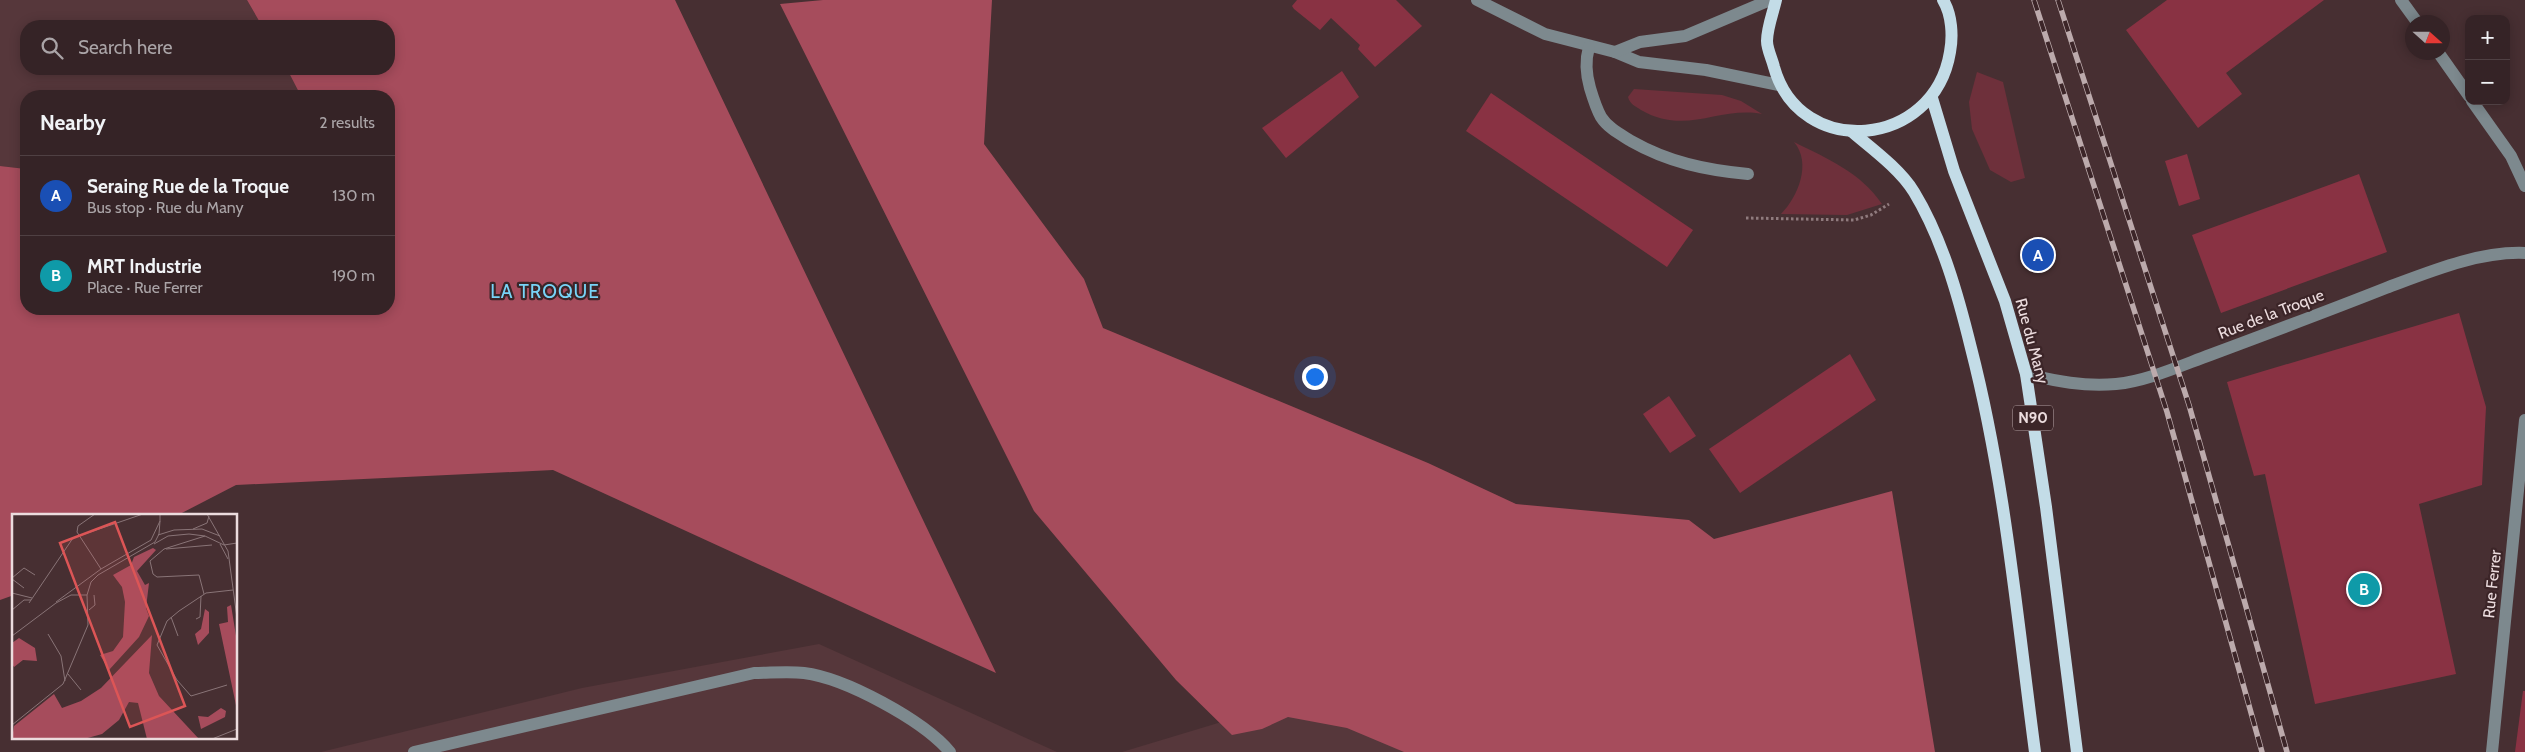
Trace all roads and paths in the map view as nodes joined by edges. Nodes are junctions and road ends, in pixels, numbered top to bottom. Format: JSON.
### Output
{"nodes":[{"id":1,"x":1477,"y":0,"type":"edge"},
{"id":2,"x":1770,"y":0,"type":"edge"},
{"id":3,"x":1776,"y":0,"type":"edge"},
{"id":4,"x":1943,"y":0,"type":"edge"},
{"id":5,"x":2401,"y":0,"type":"edge"},
{"id":6,"x":2412,"y":15,"type":"edge"},
{"id":7,"x":1589,"y":46,"type":"junction"},
{"id":8,"x":1614,"y":52,"type":"junction"},
{"id":9,"x":2444,"y":60,"type":"edge"},
{"id":10,"x":1779,"y":85,"type":"junction"},
{"id":11,"x":2465,"y":90,"type":"edge"},
{"id":12,"x":1932,"y":98,"type":"junction"},
{"id":13,"x":2475,"y":105,"type":"edge"},
{"id":14,"x":1851,"y":132,"type":"junction"},
{"id":15,"x":1748,"y":174,"type":"dead end"},
{"id":16,"x":2525,"y":186,"type":"edge"},
{"id":17,"x":1889,"y":204,"type":"dead end"},
{"id":18,"x":1746,"y":218,"type":"dead end"},
{"id":19,"x":2525,"y":253,"type":"edge"},
{"id":20,"x":2026,"y":374,"type":"junction"},
{"id":21,"x":2525,"y":420,"type":"edge"},
{"id":22,"x":414,"y":752,"type":"edge"},
{"id":23,"x":950,"y":752,"type":"edge"},
{"id":24,"x":2035,"y":752,"type":"edge"},
{"id":25,"x":2077,"y":752,"type":"edge"},
{"id":26,"x":2492,"y":752,"type":"edge"}],
"edges":[{"from":1,"to":7,"type":"street"},
{"from":2,"to":8,"type":"street"},
{"from":3,"to":10,"type":"main road"},
{"from":4,"to":12,"type":"main road"},
{"from":5,"to":6,"type":"street"},
{"from":7,"to":8,"type":"street"},
{"from":7,"to":15,"type":"street"},
{"from":8,"to":10,"type":"street"},
{"from":9,"to":11,"type":"street"},
{"from":10,"to":14,"type":"main road"},
{"from":12,"to":14,"type":"main road"},
{"from":12,"to":20,"type":"main road","name":"Rue du Many","number":"N90"},
{"from":13,"to":16,"type":"street"},
{"from":14,"to":24,"type":"main road","number":"N90"},
{"from":17,"to":18,"type":"path"},
{"from":19,"to":20,"type":"street","name":"Rue de la Troque"},
{"from":20,"to":25,"type":"main road","name":"Rue du Many","number":"N90"},
{"from":21,"to":26,"type":"street","name":"Rue Ferrer"},
{"from":22,"to":23,"type":"street"}]}
